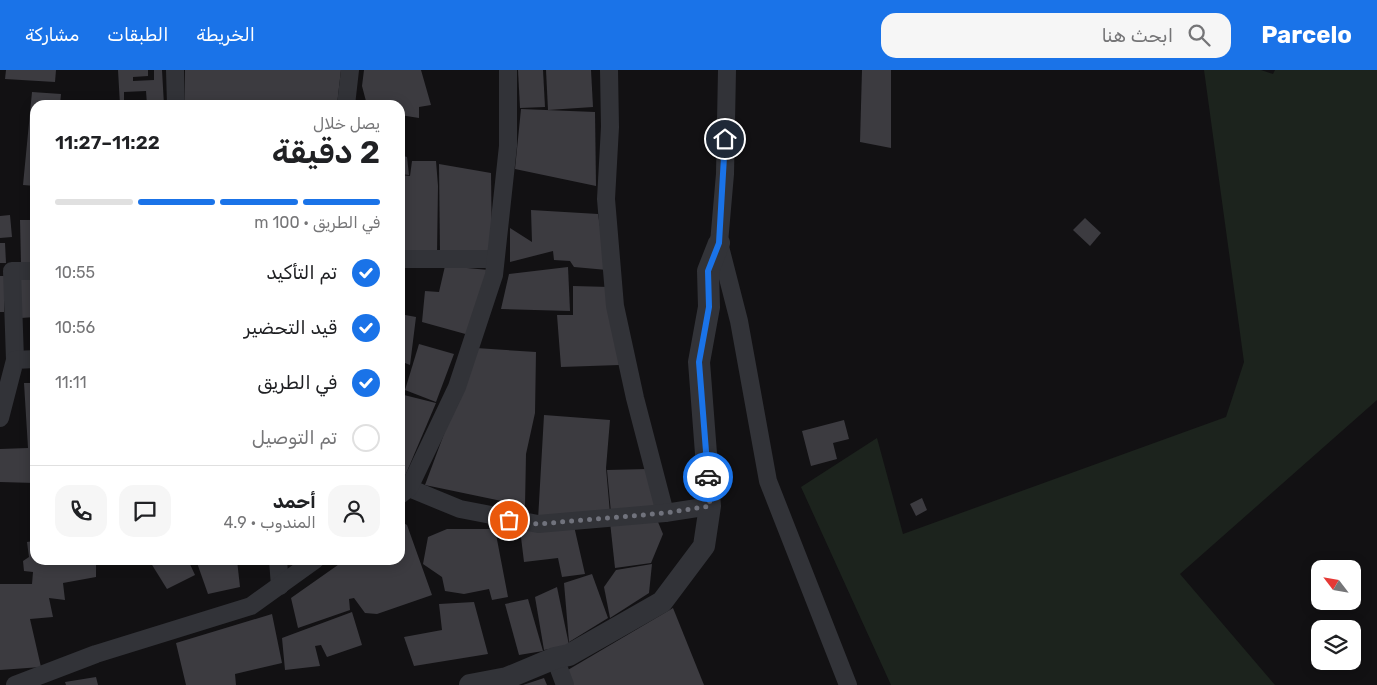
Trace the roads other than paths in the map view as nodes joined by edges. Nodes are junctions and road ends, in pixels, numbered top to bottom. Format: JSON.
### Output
{"nodes":[{"id":1,"x":175,"y":70,"type":"edge"},
{"id":2,"x":350,"y":70,"type":"edge"},
{"id":3,"x":508,"y":70,"type":"edge"},
{"id":4,"x":609,"y":70,"type":"edge"},
{"id":5,"x":726,"y":70,"type":"edge"},
{"id":6,"x":176,"y":100,"type":"edge"},
{"id":7,"x":347,"y":100,"type":"edge"},
{"id":8,"x":719,"y":243,"type":"junction"},
{"id":9,"x":405,"y":259,"type":"edge"},
{"id":10,"x":495,"y":259,"type":"junction"},
{"id":11,"x":30,"y":271,"type":"edge"},
{"id":12,"x":30,"y":359,"type":"edge"},
{"id":13,"x":15,"y":360,"type":"junction"},
{"id":14,"x":0,"y":418,"type":"edge"},
{"id":15,"x":405,"y":492,"type":"edge"},
{"id":16,"x":710,"y":506,"type":"junction"},
{"id":17,"x":665,"y":513,"type":"junction"},
{"id":18,"x":278,"y":565,"type":"edge"},
{"id":19,"x":308,"y":565,"type":"edge"},
{"id":20,"x":280,"y":586,"type":"junction"},
{"id":21,"x":555,"y":658,"type":"junction"},
{"id":22,"x":15,"y":685,"type":"edge"},
{"id":23,"x":470,"y":685,"type":"edge"},
{"id":24,"x":565,"y":685,"type":"edge"},
{"id":25,"x":848,"y":685,"type":"edge"}],
"edges":[{"from":1,"to":6,"type":"street"},
{"from":2,"to":7,"type":"street"},
{"from":3,"to":10,"type":"street"},
{"from":4,"to":17,"type":"street"},
{"from":5,"to":8,"type":"street"},
{"from":8,"to":16,"type":"street"},
{"from":8,"to":25,"type":"street"},
{"from":9,"to":10,"type":"street"},
{"from":10,"to":15,"type":"street"},
{"from":11,"to":13,"type":"street"},
{"from":12,"to":13,"type":"street"},
{"from":13,"to":14,"type":"street"},
{"from":15,"to":17,"type":"street"},
{"from":16,"to":17,"type":"street"},
{"from":16,"to":21,"type":"street"},
{"from":18,"to":20,"type":"street"},
{"from":19,"to":20,"type":"street"},
{"from":20,"to":22,"type":"street"},
{"from":21,"to":23,"type":"street"},
{"from":21,"to":24,"type":"street"}]}
